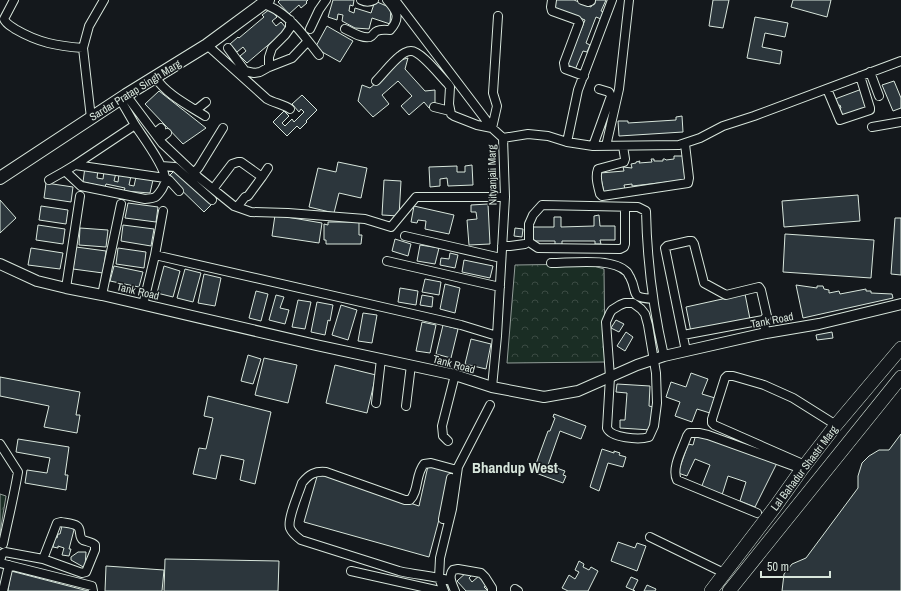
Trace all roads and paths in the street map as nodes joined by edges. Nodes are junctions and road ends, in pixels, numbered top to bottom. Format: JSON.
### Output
{"nodes":[{"id":1,"x":14,"y":0,"type":"edge"},
{"id":2,"x":104,"y":0,"type":"edge"},
{"id":3,"x":326,"y":0,"type":"edge"},
{"id":4,"x":361,"y":0,"type":"edge"},
{"id":5,"x":374,"y":0,"type":"edge"},
{"id":6,"x":388,"y":0,"type":"edge"},
{"id":7,"x":395,"y":0,"type":"edge"},
{"id":8,"x":552,"y":0,"type":"edge"},
{"id":9,"x":582,"y":0,"type":"edge"},
{"id":10,"x":591,"y":0,"type":"edge"},
{"id":11,"x":612,"y":0,"type":"edge"},
{"id":12,"x":629,"y":0,"type":"edge"},
{"id":13,"x":266,"y":2,"type":"edge"},
{"id":14,"x":498,"y":16,"type":"dead end"},
{"id":15,"x":290,"y":20,"type":"junction"},
{"id":16,"x":310,"y":29,"type":"dead end"},
{"id":17,"x":345,"y":29,"type":"dead end"},
{"id":18,"x":308,"y":42,"type":"junction"},
{"id":19,"x":207,"y":45,"type":"junction"},
{"id":20,"x":84,"y":48,"type":"junction"},
{"id":21,"x":228,"y":48,"type":"dead end"},
{"id":22,"x":319,"y":55,"type":"dead end"},
{"id":23,"x":900,"y":63,"type":"edge"},
{"id":24,"x":269,"y":67,"type":"junction"},
{"id":25,"x":870,"y":72,"type":"junction"},
{"id":26,"x":584,"y":76,"type":"junction"},
{"id":27,"x":860,"y":76,"type":"junction"},
{"id":28,"x":155,"y":77,"type":"junction"},
{"id":29,"x":376,"y":81,"type":"dead end"},
{"id":30,"x":599,"y":89,"type":"dead end"},
{"id":31,"x":827,"y":89,"type":"junction"},
{"id":32,"x":879,"y":96,"type":"dead end"},
{"id":33,"x":123,"y":97,"type":"junction"},
{"id":34,"x":206,"y":102,"type":"dead end"},
{"id":35,"x":434,"y":107,"type":"dead end"},
{"id":36,"x":290,"y":109,"type":"dead end"},
{"id":37,"x":196,"y":110,"type":"junction"},
{"id":38,"x":450,"y":111,"type":"junction"},
{"id":39,"x":205,"y":116,"type":"dead end"},
{"id":40,"x":91,"y":118,"type":"junction"},
{"id":41,"x":901,"y":122,"type":"edge"},
{"id":42,"x":135,"y":125,"type":"junction"},
{"id":43,"x":872,"y":127,"type":"dead end"},
{"id":44,"x":223,"y":128,"type":"dead end"},
{"id":45,"x":492,"y":128,"type":"junction"},
{"id":46,"x":503,"y":138,"type":"junction"},
{"id":47,"x":567,"y":142,"type":"junction"},
{"id":48,"x":685,"y":144,"type":"junction"},
{"id":49,"x":593,"y":146,"type":"junction"},
{"id":50,"x":606,"y":146,"type":"junction"},
{"id":51,"x":623,"y":146,"type":"junction"},
{"id":52,"x":75,"y":165,"type":"junction"},
{"id":53,"x":161,"y":166,"type":"junction"},
{"id":54,"x":268,"y":168,"type":"dead end"},
{"id":55,"x":66,"y":172,"type":"junction"},
{"id":56,"x":194,"y":173,"type":"junction"},
{"id":57,"x":262,"y":177,"type":"junction"},
{"id":58,"x":0,"y":178,"type":"edge"},
{"id":59,"x":165,"y":178,"type":"junction"},
{"id":60,"x":49,"y":180,"type":"dead end"},
{"id":61,"x":213,"y":189,"type":"junction"},
{"id":62,"x":179,"y":191,"type":"dead end"},
{"id":63,"x":80,"y":196,"type":"dead end"},
{"id":64,"x":505,"y":197,"type":"junction"},
{"id":65,"x":212,"y":200,"type":"dead end"},
{"id":66,"x":121,"y":204,"type":"dead end"},
{"id":67,"x":237,"y":207,"type":"junction"},
{"id":68,"x":624,"y":207,"type":"junction"},
{"id":69,"x":164,"y":211,"type":"dead end"},
{"id":70,"x":405,"y":236,"type":"dead end"},
{"id":71,"x":525,"y":244,"type":"dead end"},
{"id":72,"x":502,"y":246,"type":"junction"},
{"id":73,"x":155,"y":255,"type":"junction"},
{"id":74,"x":501,"y":258,"type":"junction"},
{"id":75,"x":387,"y":261,"type":"dead end"},
{"id":76,"x":551,"y":263,"type":"dead end"},
{"id":77,"x":0,"y":264,"type":"edge"},
{"id":78,"x":500,"y":287,"type":"junction"},
{"id":79,"x":66,"y":288,"type":"junction"},
{"id":80,"x":102,"y":295,"type":"junction"},
{"id":81,"x":653,"y":299,"type":"junction"},
{"id":82,"x":143,"y":304,"type":"junction"},
{"id":83,"x":901,"y":304,"type":"edge"},
{"id":84,"x":762,"y":320,"type":"junction"},
{"id":85,"x":766,"y":334,"type":"junction"},
{"id":86,"x":683,"y":335,"type":"junction"},
{"id":87,"x":498,"y":336,"type":"junction"},
{"id":88,"x":901,"y":348,"type":"edge"},
{"id":89,"x":686,"y":351,"type":"junction"},
{"id":90,"x":664,"y":356,"type":"junction"},
{"id":91,"x":381,"y":359,"type":"junction"},
{"id":92,"x":654,"y":360,"type":"junction"},
{"id":93,"x":411,"y":366,"type":"junction"},
{"id":94,"x":455,"y":375,"type":"junction"},
{"id":95,"x":610,"y":377,"type":"junction"},
{"id":96,"x":901,"y":377,"type":"edge"},
{"id":97,"x":492,"y":387,"type":"junction"},
{"id":98,"x":376,"y":403,"type":"dead end"},
{"id":99,"x":490,"y":405,"type":"dead end"},
{"id":100,"x":406,"y":406,"type":"dead end"},
{"id":101,"x":836,"y":426,"type":"junction"},
{"id":102,"x":448,"y":441,"type":"dead end"},
{"id":103,"x":0,"y":444,"type":"edge"},
{"id":104,"x":804,"y":467,"type":"junction"},
{"id":105,"x":455,"y":470,"type":"junction"},
{"id":106,"x":757,"y":513,"type":"dead end"},
{"id":107,"x":443,"y":519,"type":"dead end"},
{"id":108,"x":650,"y":537,"type":"dead end"},
{"id":109,"x":2,"y":544,"type":"dead end"},
{"id":110,"x":43,"y":559,"type":"junction"},
{"id":111,"x":0,"y":562,"type":"edge"},
{"id":112,"x":9,"y":565,"type":"junction"},
{"id":113,"x":351,"y":571,"type":"dead end"},
{"id":114,"x":724,"y":574,"type":"junction"},
{"id":115,"x":439,"y":578,"type":"junction"},
{"id":116,"x":451,"y":581,"type":"junction"},
{"id":117,"x":735,"y":588,"type":"edge"},
{"id":118,"x":3,"y":591,"type":"edge"},
{"id":119,"x":93,"y":591,"type":"edge"},
{"id":120,"x":440,"y":591,"type":"edge"},
{"id":121,"x":444,"y":591,"type":"edge"},
{"id":122,"x":454,"y":591,"type":"edge"},
{"id":123,"x":492,"y":591,"type":"edge"},
{"id":124,"x":711,"y":591,"type":"edge"}],
"edges":[{"from":1,"to":20,"type":"street"},
{"from":2,"to":20,"type":"street"},
{"from":3,"to":16,"type":"street"},
{"from":4,"to":5,"type":"street"},
{"from":6,"to":17,"type":"street"},
{"from":7,"to":45,"type":"street","name":"Nityanjali Marg"},
{"from":8,"to":26,"type":"street"},
{"from":9,"to":10,"type":"street"},
{"from":11,"to":26,"type":"street"},
{"from":12,"to":50,"type":"street"},
{"from":13,"to":15,"type":"street"},
{"from":13,"to":19,"type":"main road","name":"Sardar Pratap Singh Marg"},
{"from":14,"to":45,"type":"street"},
{"from":15,"to":18,"type":"street"},
{"from":15,"to":24,"type":"street"},
{"from":18,"to":22,"type":"street"},
{"from":18,"to":24,"type":"street"},
{"from":19,"to":28,"type":"main road","name":"Sardar Pratap Singh Marg"},
{"from":19,"to":36,"type":"street"},
{"from":20,"to":40,"type":"street"},
{"from":21,"to":24,"type":"street"},
{"from":23,"to":25,"type":"street"},
{"from":25,"to":27,"type":"street"},
{"from":25,"to":32,"type":"street"},
{"from":26,"to":47,"type":"street"},
{"from":27,"to":31,"type":"street"},
{"from":27,"to":31,"type":"street"},
{"from":28,"to":33,"type":"main road","name":"Sardar Pratap Singh Marg"},
{"from":28,"to":37,"type":"street"},
{"from":29,"to":38,"type":"street"},
{"from":30,"to":49,"type":"street"},
{"from":31,"to":48,"type":"street"},
{"from":33,"to":40,"type":"main road","name":"Sardar Pratap Singh Marg"},
{"from":33,"to":42,"type":"street"},
{"from":33,"to":56,"type":"street"},
{"from":34,"to":37,"type":"street"},
{"from":35,"to":38,"type":"street"},
{"from":37,"to":39,"type":"street"},
{"from":38,"to":45,"type":"street"},
{"from":40,"to":58,"type":"main road","name":"Sardar Pratap Singh Marg"},
{"from":41,"to":43,"type":"street"},
{"from":42,"to":52,"type":"street"},
{"from":42,"to":53,"type":"street"},
{"from":44,"to":56,"type":"street"},
{"from":45,"to":46,"type":"street","name":"Nityanjali Marg"},
{"from":46,"to":47,"type":"street"},
{"from":46,"to":64,"type":"street","name":"Nityanjali Marg"},
{"from":47,"to":49,"type":"street"},
{"from":48,"to":51,"type":"street"},
{"from":48,"to":51,"type":"street"},
{"from":49,"to":50,"type":"street"},
{"from":50,"to":51,"type":"street"},
{"from":52,"to":55,"type":"street"},
{"from":52,"to":59,"type":"street"},
{"from":53,"to":59,"type":"street"},
{"from":53,"to":65,"type":"street"},
{"from":54,"to":57,"type":"street"},
{"from":55,"to":59,"type":"street"},
{"from":55,"to":60,"type":"street"},
{"from":56,"to":61,"type":"street"},
{"from":57,"to":61,"type":"street"},
{"from":57,"to":67,"type":"street"},
{"from":59,"to":62,"type":"street"},
{"from":61,"to":67,"type":"street"},
{"from":63,"to":79,"type":"street"},
{"from":64,"to":67,"type":"street"},
{"from":64,"to":72,"type":"street","name":"Nityanjali Marg"},
{"from":66,"to":80,"type":"street"},
{"from":68,"to":68,"type":"street"},
{"from":68,"to":81,"type":"street"},
{"from":69,"to":73,"type":"street"},
{"from":70,"to":74,"type":"street"},
{"from":71,"to":72,"type":"street"},
{"from":72,"to":74,"type":"street","name":"Nityanjali Marg"},
{"from":73,"to":82,"type":"street"},
{"from":73,"to":87,"type":"street"},
{"from":74,"to":78,"type":"street","name":"Nityanjali Marg"},
{"from":75,"to":78,"type":"street"},
{"from":76,"to":81,"type":"street"},
{"from":77,"to":79,"type":"street","name":"Tank Road"},
{"from":78,"to":87,"type":"street","name":"Nityanjali Marg"},
{"from":79,"to":80,"type":"street","name":"Tank Road"},
{"from":80,"to":82,"type":"street","name":"Tank Road"},
{"from":81,"to":90,"type":"street"},
{"from":82,"to":91,"type":"street","name":"Tank Road"},
{"from":83,"to":85,"type":"street","name":"Tank Road"},
{"from":84,"to":85,"type":"street"},
{"from":84,"to":86,"type":"street"},
{"from":84,"to":86,"type":"street"},
{"from":85,"to":89,"type":"street","name":"Tank Road"},
{"from":86,"to":89,"type":"street"},
{"from":87,"to":97,"type":"street","name":"Nityanjali Marg"},
{"from":88,"to":101,"type":"main road","name":"Lal Bahadur Shastri Marg"},
{"from":89,"to":90,"type":"street","name":"Tank Road"},
{"from":90,"to":92,"type":"street","name":"Tank Road"},
{"from":91,"to":93,"type":"street","name":"Tank Road"},
{"from":91,"to":98,"type":"street"},
{"from":92,"to":95,"type":"street","name":"Tank Road"},
{"from":92,"to":95,"type":"street"},
{"from":92,"to":95,"type":"street"},
{"from":93,"to":94,"type":"street","name":"Tank Road"},
{"from":93,"to":100,"type":"street"},
{"from":94,"to":97,"type":"street","name":"Tank Road"},
{"from":94,"to":102,"type":"street"},
{"from":95,"to":97,"type":"street","name":"Tank Road"},
{"from":96,"to":117,"type":"main road","name":"Lal Bahadur Shastri Marg"},
{"from":99,"to":105,"type":"street"},
{"from":101,"to":104,"type":"main road","name":"Lal Bahadur Shastri Marg"},
{"from":101,"to":104,"type":"street"},
{"from":103,"to":109,"type":"street"},
{"from":104,"to":106,"type":"street"},
{"from":104,"to":114,"type":"main road","name":"Lal Bahadur Shastri Marg"},
{"from":105,"to":107,"type":"street"},
{"from":105,"to":115,"type":"street"},
{"from":105,"to":115,"type":"street"},
{"from":108,"to":114,"type":"street"},
{"from":110,"to":110,"type":"street"},
{"from":110,"to":111,"type":"street"},
{"from":111,"to":112,"type":"street"},
{"from":112,"to":118,"type":"street"},
{"from":112,"to":119,"type":"street"},
{"from":113,"to":120,"type":"street"},
{"from":114,"to":117,"type":"street"},
{"from":114,"to":124,"type":"main road","name":"Lal Bahadur Shastri Marg"},
{"from":115,"to":116,"type":"street"},
{"from":115,"to":121,"type":"street"},
{"from":116,"to":122,"type":"street"},
{"from":116,"to":123,"type":"street"}]}
